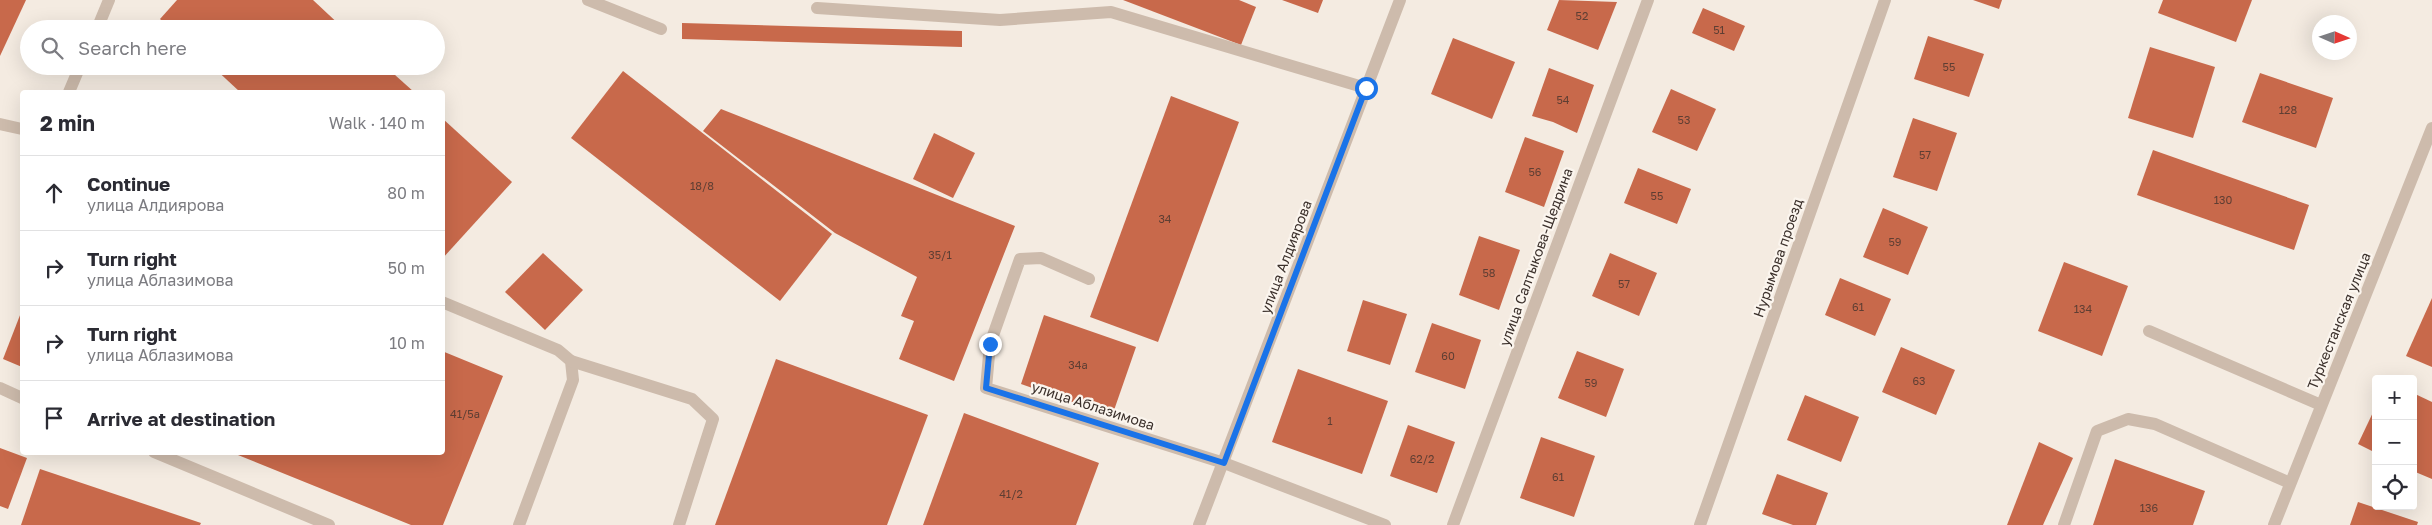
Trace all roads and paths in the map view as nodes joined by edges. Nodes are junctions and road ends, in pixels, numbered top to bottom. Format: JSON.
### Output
{"nodes":[{"id":1,"x":109,"y":0,"type":"edge"},
{"id":2,"x":588,"y":0,"type":"edge"},
{"id":3,"x":1400,"y":0,"type":"edge"},
{"id":4,"x":1648,"y":0,"type":"edge"},
{"id":5,"x":1885,"y":0,"type":"edge"},
{"id":6,"x":817,"y":8,"type":"dead end"},
{"id":7,"x":101,"y":20,"type":"edge"},
{"id":8,"x":660,"y":29,"type":"dead end"},
{"id":9,"x":76,"y":75,"type":"edge"},
{"id":10,"x":1366,"y":88,"type":"junction"},
{"id":11,"x":70,"y":90,"type":"edge"},
{"id":12,"x":0,"y":124,"type":"edge"},
{"id":13,"x":2432,"y":128,"type":"edge"},
{"id":14,"x":20,"y":129,"type":"edge"},
{"id":15,"x":1089,"y":279,"type":"dead end"},
{"id":16,"x":445,"y":303,"type":"edge"},
{"id":17,"x":2149,"y":331,"type":"dead end"},
{"id":18,"x":571,"y":361,"type":"junction"},
{"id":19,"x":0,"y":388,"type":"edge"},
{"id":20,"x":20,"y":397,"type":"edge"},
{"id":21,"x":2322,"y":405,"type":"junction"},
{"id":22,"x":161,"y":455,"type":"edge"},
{"id":23,"x":1224,"y":463,"type":"junction"},
{"id":24,"x":2290,"y":483,"type":"junction"},
{"id":25,"x":329,"y":525,"type":"edge"},
{"id":26,"x":519,"y":525,"type":"edge"},
{"id":27,"x":679,"y":525,"type":"edge"},
{"id":28,"x":1199,"y":525,"type":"edge"},
{"id":29,"x":1385,"y":525,"type":"edge"},
{"id":30,"x":1453,"y":525,"type":"edge"},
{"id":31,"x":1700,"y":525,"type":"edge"},
{"id":32,"x":2064,"y":525,"type":"edge"},
{"id":33,"x":2274,"y":525,"type":"edge"}],
"edges":[{"from":1,"to":7,"type":"street"},
{"from":2,"to":8,"type":"street"},
{"from":3,"to":10,"type":"street","name":"улица Алдиярова"},
{"from":4,"to":30,"type":"street","name":"улица Салтыкова-Щедрина"},
{"from":5,"to":31,"type":"street","name":"Нурымова проезд"},
{"from":6,"to":10,"type":"street"},
{"from":9,"to":11,"type":"street"},
{"from":10,"to":23,"type":"street","name":"улица Алдиярова"},
{"from":12,"to":14,"type":"street"},
{"from":13,"to":21,"type":"street","name":"Туркестанская улица"},
{"from":15,"to":23,"type":"street","name":"улица Аблазимова"},
{"from":16,"to":18,"type":"street"},
{"from":17,"to":21,"type":"street"},
{"from":18,"to":26,"type":"street"},
{"from":18,"to":27,"type":"street"},
{"from":19,"to":20,"type":"street"},
{"from":21,"to":24,"type":"street","name":"Туркестанская улица"},
{"from":22,"to":25,"type":"street"},
{"from":23,"to":28,"type":"street","name":"улица Алдиярова"},
{"from":23,"to":29,"type":"street","name":"улица Аблазимова"},
{"from":24,"to":32,"type":"street"},
{"from":24,"to":33,"type":"street","name":"Туркестанская улица"}]}
